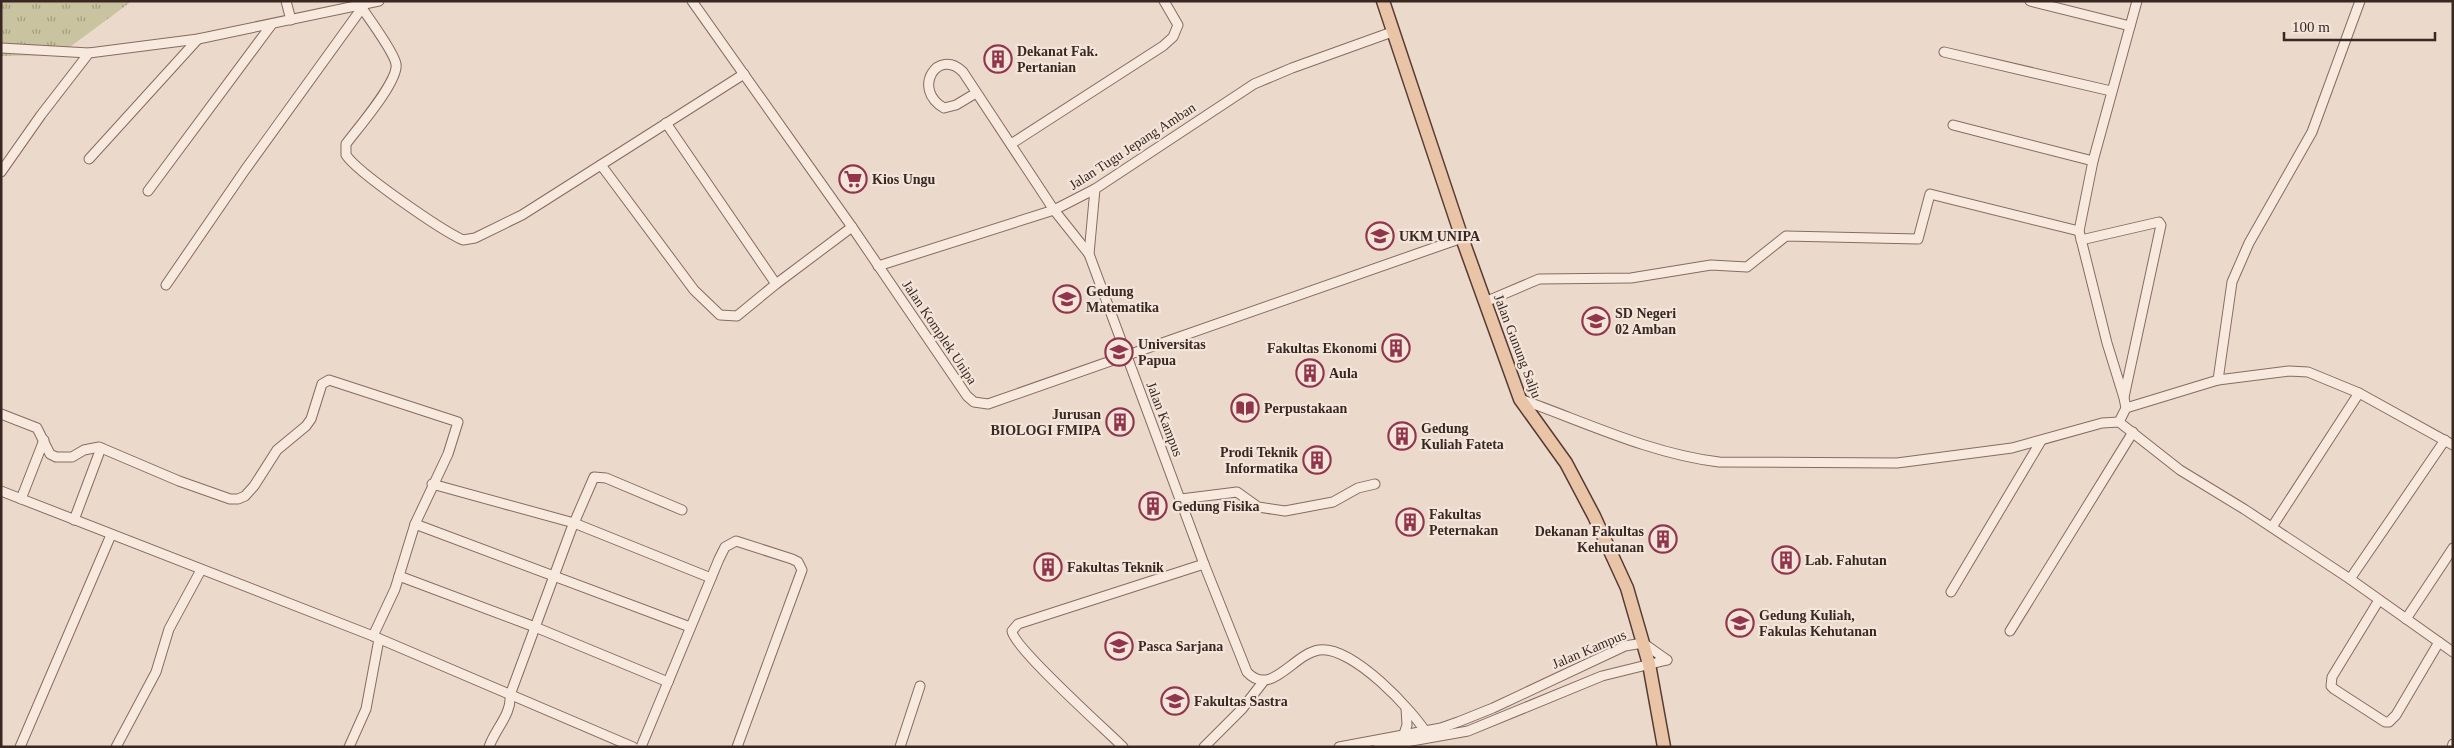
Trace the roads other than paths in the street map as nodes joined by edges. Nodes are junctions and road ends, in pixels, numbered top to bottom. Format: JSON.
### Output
{"nodes":[{"id":1,"x":286,"y":1,"type":"edge"},
{"id":2,"x":379,"y":1,"type":"edge"},
{"id":3,"x":692,"y":1,"type":"edge"},
{"id":4,"x":1164,"y":1,"type":"edge"},
{"id":5,"x":1383,"y":1,"type":"edge"},
{"id":6,"x":2030,"y":1,"type":"edge"},
{"id":7,"x":2137,"y":1,"type":"edge"},
{"id":8,"x":2360,"y":1,"type":"edge"},
{"id":9,"x":363,"y":7,"type":"junction"},
{"id":10,"x":291,"y":20,"type":"junction"},
{"id":11,"x":272,"y":24,"type":"junction"},
{"id":12,"x":2130,"y":26,"type":"junction"},
{"id":13,"x":1392,"y":32,"type":"junction"},
{"id":14,"x":198,"y":39,"type":"junction"},
{"id":15,"x":1,"y":48,"type":"edge"},
{"id":16,"x":1944,"y":52,"type":"dead end"},
{"id":17,"x":89,"y":53,"type":"junction"},
{"id":18,"x":744,"y":74,"type":"junction"},
{"id":19,"x":2111,"y":91,"type":"junction"},
{"id":20,"x":976,"y":93,"type":"junction"},
{"id":21,"x":666,"y":123,"type":"junction"},
{"id":22,"x":1953,"y":125,"type":"dead end"},
{"id":23,"x":1011,"y":144,"type":"junction"},
{"id":24,"x":90,"y":159,"type":"dead end"},
{"id":25,"x":2093,"y":161,"type":"junction"},
{"id":26,"x":601,"y":165,"type":"junction"},
{"id":27,"x":1,"y":172,"type":"edge"},
{"id":28,"x":1095,"y":189,"type":"junction"},
{"id":29,"x":148,"y":191,"type":"dead end"},
{"id":30,"x":1054,"y":210,"type":"junction"},
{"id":31,"x":852,"y":227,"type":"junction"},
{"id":32,"x":2080,"y":236,"type":"junction"},
{"id":33,"x":1462,"y":238,"type":"junction"},
{"id":34,"x":1089,"y":254,"type":"junction"},
{"id":35,"x":878,"y":266,"type":"junction"},
{"id":36,"x":776,"y":284,"type":"junction"},
{"id":37,"x":166,"y":285,"type":"dead end"},
{"id":38,"x":1485,"y":302,"type":"junction"},
{"id":39,"x":1126,"y":357,"type":"junction"},
{"id":40,"x":2218,"y":380,"type":"junction"},
{"id":41,"x":2359,"y":393,"type":"junction"},
{"id":42,"x":2124,"y":398,"type":"junction"},
{"id":43,"x":1520,"y":399,"type":"junction"},
{"id":44,"x":2126,"y":408,"type":"junction"},
{"id":45,"x":1,"y":414,"type":"edge"},
{"id":46,"x":2119,"y":422,"type":"junction"},
{"id":47,"x":2134,"y":432,"type":"junction"},
{"id":48,"x":44,"y":440,"type":"junction"},
{"id":49,"x":2041,"y":441,"type":"junction"},
{"id":50,"x":2449,"y":443,"type":"edge"},
{"id":51,"x":101,"y":448,"type":"junction"},
{"id":52,"x":432,"y":484,"type":"junction"},
{"id":53,"x":1375,"y":484,"type":"dead end"},
{"id":54,"x":1,"y":491,"type":"edge"},
{"id":55,"x":21,"y":499,"type":"junction"},
{"id":56,"x":1182,"y":500,"type":"junction"},
{"id":57,"x":682,"y":510,"type":"dead end"},
{"id":58,"x":74,"y":520,"type":"junction"},
{"id":59,"x":574,"y":523,"type":"junction"},
{"id":60,"x":415,"y":524,"type":"junction"},
{"id":61,"x":2272,"y":527,"type":"junction"},
{"id":62,"x":111,"y":535,"type":"junction"},
{"id":63,"x":2453,"y":548,"type":"edge"},
{"id":64,"x":1204,"y":564,"type":"junction"},
{"id":65,"x":202,"y":570,"type":"junction"},
{"id":66,"x":555,"y":575,"type":"junction"},
{"id":67,"x":399,"y":576,"type":"junction"},
{"id":68,"x":711,"y":578,"type":"junction"},
{"id":69,"x":2350,"y":579,"type":"junction"},
{"id":70,"x":1951,"y":592,"type":"dead end"},
{"id":71,"x":2379,"y":600,"type":"junction"},
{"id":72,"x":2406,"y":619,"type":"junction"},
{"id":73,"x":535,"y":627,"type":"junction"},
{"id":74,"x":690,"y":627,"type":"junction"},
{"id":75,"x":2010,"y":631,"type":"dead end"},
{"id":76,"x":376,"y":638,"type":"junction"},
{"id":77,"x":2439,"y":642,"type":"junction"},
{"id":78,"x":1643,"y":643,"type":"junction"},
{"id":79,"x":2453,"y":652,"type":"edge"},
{"id":80,"x":1649,"y":664,"type":"junction"},
{"id":81,"x":668,"y":682,"type":"junction"},
{"id":82,"x":1263,"y":682,"type":"junction"},
{"id":83,"x":920,"y":686,"type":"dead end"},
{"id":84,"x":510,"y":695,"type":"junction"},
{"id":85,"x":1406,"y":708,"type":"junction"},
{"id":86,"x":1427,"y":733,"type":"junction"},
{"id":87,"x":1403,"y":738,"type":"junction"},
{"id":88,"x":1342,"y":746,"type":"edge"},
{"id":89,"x":20,"y":747,"type":"edge"},
{"id":90,"x":116,"y":747,"type":"edge"},
{"id":91,"x":349,"y":747,"type":"edge"},
{"id":92,"x":489,"y":747,"type":"edge"},
{"id":93,"x":632,"y":747,"type":"edge"},
{"id":94,"x":641,"y":747,"type":"edge"},
{"id":95,"x":737,"y":747,"type":"edge"},
{"id":96,"x":900,"y":747,"type":"edge"},
{"id":97,"x":1123,"y":747,"type":"edge"},
{"id":98,"x":1204,"y":747,"type":"edge"},
{"id":99,"x":1378,"y":747,"type":"edge"},
{"id":100,"x":1664,"y":747,"type":"edge"}],
"edges":[{"from":1,"to":10,"type":"street"},
{"from":2,"to":9,"type":"street"},
{"from":3,"to":18,"type":"street","name":"Jalan Komplek Unipa"},
{"from":4,"to":23,"type":"street"},
{"from":5,"to":13,"type":"main road","name":"Jalan Gunung Salju"},
{"from":6,"to":12,"type":"street"},
{"from":7,"to":12,"type":"street"},
{"from":8,"to":40,"type":"street"},
{"from":9,"to":10,"type":"street"},
{"from":9,"to":26,"type":"street"},
{"from":9,"to":37,"type":"street"},
{"from":10,"to":11,"type":"street"},
{"from":11,"to":14,"type":"street"},
{"from":11,"to":29,"type":"street"},
{"from":12,"to":19,"type":"street"},
{"from":13,"to":28,"type":"street","name":"Jalan Tugu Jepang Amban"},
{"from":13,"to":33,"type":"main road","name":"Jalan Gunung Salju"},
{"from":14,"to":17,"type":"street"},
{"from":14,"to":24,"type":"street"},
{"from":15,"to":17,"type":"street"},
{"from":16,"to":19,"type":"street"},
{"from":17,"to":27,"type":"street"},
{"from":18,"to":21,"type":"street"},
{"from":18,"to":31,"type":"street","name":"Jalan Komplek Unipa"},
{"from":19,"to":25,"type":"street"},
{"from":20,"to":20,"type":"street"},
{"from":20,"to":23,"type":"street","name":"Jalan Kampus"},
{"from":21,"to":26,"type":"street"},
{"from":21,"to":36,"type":"street"},
{"from":22,"to":25,"type":"street"},
{"from":23,"to":30,"type":"street","name":"Jalan Kampus"},
{"from":25,"to":32,"type":"street"},
{"from":26,"to":36,"type":"street"},
{"from":28,"to":30,"type":"street","name":"Jalan Tugu Jepang Amban"},
{"from":28,"to":34,"type":"street"},
{"from":30,"to":34,"type":"street","name":"Jalan Kampus"},
{"from":30,"to":35,"type":"street","name":"Jalan Tugu Jepang Amban"},
{"from":31,"to":35,"type":"street","name":"Jalan Komplek Unipa"},
{"from":31,"to":36,"type":"street"},
{"from":32,"to":38,"type":"street"},
{"from":32,"to":42,"type":"street"},
{"from":32,"to":42,"type":"street"},
{"from":33,"to":38,"type":"main road","name":"Jalan Gunung Salju"},
{"from":33,"to":39,"type":"street","name":"Jalan Komplek Unipa"},
{"from":34,"to":39,"type":"street","name":"Jalan Kampus"},
{"from":35,"to":39,"type":"street","name":"Jalan Komplek Unipa"},
{"from":38,"to":43,"type":"main road","name":"Jalan Gunung Salju"},
{"from":39,"to":56,"type":"street","name":"Jalan Kampus"},
{"from":40,"to":41,"type":"street"},
{"from":40,"to":44,"type":"street"},
{"from":41,"to":50,"type":"street"},
{"from":41,"to":61,"type":"street"},
{"from":42,"to":44,"type":"street"},
{"from":43,"to":49,"type":"street"},
{"from":43,"to":78,"type":"main road","name":"Jalan Gunung Salju"},
{"from":44,"to":46,"type":"street"},
{"from":45,"to":48,"type":"street"},
{"from":46,"to":47,"type":"street"},
{"from":46,"to":49,"type":"street"},
{"from":47,"to":61,"type":"street"},
{"from":47,"to":75,"type":"street"},
{"from":48,"to":51,"type":"street"},
{"from":48,"to":55,"type":"street"},
{"from":49,"to":70,"type":"street"},
{"from":50,"to":69,"type":"street"},
{"from":51,"to":52,"type":"street"},
{"from":51,"to":58,"type":"street"},
{"from":52,"to":59,"type":"street"},
{"from":52,"to":60,"type":"street"},
{"from":53,"to":56,"type":"street"},
{"from":54,"to":55,"type":"street"},
{"from":55,"to":58,"type":"street"},
{"from":56,"to":64,"type":"street","name":"Jalan Kampus"},
{"from":57,"to":59,"type":"street"},
{"from":58,"to":62,"type":"street"},
{"from":59,"to":66,"type":"street"},
{"from":59,"to":68,"type":"street"},
{"from":60,"to":66,"type":"street"},
{"from":60,"to":67,"type":"street"},
{"from":61,"to":69,"type":"street"},
{"from":62,"to":65,"type":"street"},
{"from":62,"to":89,"type":"street"},
{"from":63,"to":72,"type":"street"},
{"from":64,"to":82,"type":"street","name":"Jalan Kampus"},
{"from":64,"to":97,"type":"street"},
{"from":65,"to":76,"type":"street"},
{"from":65,"to":90,"type":"street"},
{"from":66,"to":73,"type":"street"},
{"from":66,"to":74,"type":"street"},
{"from":67,"to":73,"type":"street"},
{"from":67,"to":76,"type":"street"},
{"from":68,"to":74,"type":"street"},
{"from":68,"to":95,"type":"street"},
{"from":69,"to":71,"type":"street"},
{"from":71,"to":72,"type":"street"},
{"from":71,"to":77,"type":"street"},
{"from":72,"to":77,"type":"street"},
{"from":73,"to":81,"type":"street"},
{"from":73,"to":84,"type":"street"},
{"from":74,"to":81,"type":"street"},
{"from":76,"to":84,"type":"street"},
{"from":76,"to":91,"type":"street"},
{"from":77,"to":79,"type":"street"},
{"from":78,"to":80,"type":"main road","name":"Jalan Gunung Salju"},
{"from":78,"to":80,"type":"street","name":"Jalan Kampus"},
{"from":78,"to":86,"type":"street","name":"Jalan Kampus"},
{"from":80,"to":86,"type":"street","name":"Jalan Kampus"},
{"from":80,"to":100,"type":"main road","name":"Jalan Gunung Salju"},
{"from":81,"to":94,"type":"street"},
{"from":82,"to":85,"type":"street"},
{"from":82,"to":98,"type":"street"},
{"from":83,"to":96,"type":"street"},
{"from":84,"to":92,"type":"street"},
{"from":84,"to":93,"type":"street"},
{"from":85,"to":86,"type":"street"},
{"from":85,"to":87,"type":"street"},
{"from":86,"to":87,"type":"street","name":"Jalan Kampus"},
{"from":87,"to":88,"type":"street","name":"Jalan Kampus"},
{"from":87,"to":99,"type":"street","name":"Jalan Kampus"}]}
